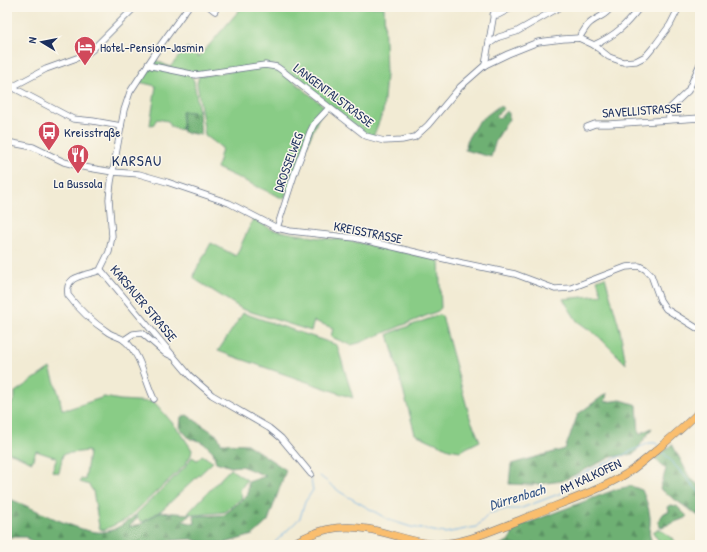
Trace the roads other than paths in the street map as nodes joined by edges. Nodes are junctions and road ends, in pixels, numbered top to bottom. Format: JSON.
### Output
{"nodes":[{"id":1,"x":135,"y":7,"type":"edge"},
{"id":2,"x":188,"y":7,"type":"edge"},
{"id":3,"x":495,"y":7,"type":"edge"},
{"id":4,"x":513,"y":7,"type":"edge"},
{"id":5,"x":560,"y":7,"type":"edge"},
{"id":6,"x":611,"y":7,"type":"edge"},
{"id":7,"x":640,"y":7,"type":"edge"},
{"id":8,"x":679,"y":7,"type":"edge"},
{"id":9,"x":493,"y":15,"type":"junction"},
{"id":10,"x":579,"y":38,"type":"junction"},
{"id":11,"x":489,"y":44,"type":"junction"},
{"id":12,"x":594,"y":45,"type":"junction"},
{"id":13,"x":148,"y":64,"type":"junction"},
{"id":14,"x":700,"y":64,"type":"edge"},
{"id":15,"x":485,"y":66,"type":"junction"},
{"id":16,"x":7,"y":82,"type":"edge"},
{"id":17,"x":12,"y":87,"type":"junction"},
{"id":18,"x":7,"y":96,"type":"edge"},
{"id":19,"x":330,"y":108,"type":"junction"},
{"id":20,"x":700,"y":118,"type":"edge"},
{"id":21,"x":669,"y":119,"type":"junction"},
{"id":22,"x":121,"y":126,"type":"junction"},
{"id":23,"x":587,"y":127,"type":"dead end"},
{"id":24,"x":7,"y":142,"type":"edge"},
{"id":25,"x":114,"y":172,"type":"junction"},
{"id":26,"x":277,"y":228,"type":"junction"},
{"id":27,"x":101,"y":270,"type":"junction"},
{"id":28,"x":700,"y":330,"type":"edge"},
{"id":29,"x":124,"y":340,"type":"junction"},
{"id":30,"x":174,"y":356,"type":"junction"},
{"id":31,"x":154,"y":399,"type":"dead end"},
{"id":32,"x":700,"y":411,"type":"edge"},
{"id":33,"x":310,"y":474,"type":"dead end"},
{"id":34,"x":290,"y":545,"type":"edge"}],
"edges":[{"from":1,"to":17,"type":"street"},
{"from":2,"to":13,"type":"street","name":"KARSAUER STRASSE"},
{"from":3,"to":9,"type":"street"},
{"from":4,"to":9,"type":"street"},
{"from":5,"to":11,"type":"street"},
{"from":6,"to":10,"type":"street"},
{"from":7,"to":12,"type":"street"},
{"from":8,"to":12,"type":"street","name":"LANGENTALSTRASSE"},
{"from":9,"to":11,"type":"street"},
{"from":10,"to":12,"type":"street","name":"LANGENTALSTRASSE"},
{"from":10,"to":15,"type":"street","name":"LANGENTALSTRASSE"},
{"from":11,"to":15,"type":"street"},
{"from":13,"to":19,"type":"street","name":"LANGENTALSTRASSE"},
{"from":13,"to":22,"type":"street","name":"KARSAUER STRASSE"},
{"from":14,"to":21,"type":"street"},
{"from":15,"to":19,"type":"street","name":"LANGENTALSTRASSE"},
{"from":16,"to":17,"type":"street"},
{"from":17,"to":18,"type":"street"},
{"from":17,"to":22,"type":"street"},
{"from":19,"to":26,"type":"street","name":"DROSSELWEG"},
{"from":20,"to":21,"type":"street","name":"SAVELLISTRASSE"},
{"from":21,"to":23,"type":"street","name":"SAVELLISTRASSE"},
{"from":22,"to":25,"type":"street","name":"KARSAUER STRASSE"},
{"from":24,"to":25,"type":"street","name":"KREISSTRASSE"},
{"from":25,"to":26,"type":"street","name":"KREISSTRASSE"},
{"from":25,"to":27,"type":"street","name":"KARSAUER STRASSE"},
{"from":26,"to":28,"type":"street","name":"KREISSTRASSE"},
{"from":27,"to":29,"type":"street"},
{"from":27,"to":30,"type":"street","name":"KARSAUER STRASSE"},
{"from":29,"to":30,"type":"street"},
{"from":29,"to":31,"type":"street"},
{"from":30,"to":33,"type":"street","name":"KARSAUER STRASSE"},
{"from":32,"to":34,"type":"main road","name":"AM KALKOFEN"}]}
